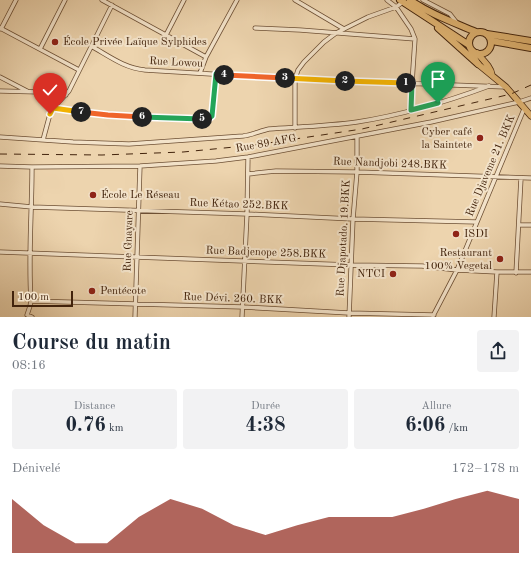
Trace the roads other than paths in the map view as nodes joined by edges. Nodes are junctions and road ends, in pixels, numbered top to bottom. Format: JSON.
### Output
{"nodes":[{"id":1,"x":16,"y":0,"type":"edge"},
{"id":2,"x":65,"y":0,"type":"edge"},
{"id":3,"x":102,"y":0,"type":"edge"},
{"id":4,"x":184,"y":0,"type":"edge"},
{"id":5,"x":237,"y":0,"type":"edge"},
{"id":6,"x":295,"y":0,"type":"edge"},
{"id":7,"x":387,"y":0,"type":"edge"},
{"id":8,"x":410,"y":0,"type":"edge"},
{"id":9,"x":423,"y":0,"type":"edge"},
{"id":10,"x":401,"y":1,"type":"edge"},
{"id":11,"x":112,"y":5,"type":"junction"},
{"id":12,"x":396,"y":7,"type":"junction"},
{"id":13,"x":432,"y":21,"type":"junction"},
{"id":14,"x":458,"y":24,"type":"junction"},
{"id":15,"x":255,"y":28,"type":"dead end"},
{"id":16,"x":0,"y":29,"type":"edge"},
{"id":17,"x":344,"y":29,"type":"junction"},
{"id":18,"x":476,"y":32,"type":"junction"},
{"id":19,"x":336,"y":33,"type":"junction"},
{"id":20,"x":487,"y":34,"type":"junction"},
{"id":21,"x":166,"y":35,"type":"junction"},
{"id":22,"x":415,"y":39,"type":"junction"},
{"id":23,"x":492,"y":41,"type":"junction"},
{"id":24,"x":531,"y":41,"type":"edge"},
{"id":25,"x":469,"y":45,"type":"junction"},
{"id":26,"x":91,"y":46,"type":"junction"},
{"id":27,"x":531,"y":48,"type":"edge"},
{"id":28,"x":40,"y":49,"type":"junction"},
{"id":29,"x":475,"y":52,"type":"junction"},
{"id":30,"x":206,"y":57,"type":"junction"},
{"id":31,"x":478,"y":64,"type":"junction"},
{"id":32,"x":79,"y":70,"type":"junction"},
{"id":33,"x":200,"y":73,"type":"junction"},
{"id":34,"x":216,"y":74,"type":"junction"},
{"id":35,"x":492,"y":76,"type":"junction"},
{"id":36,"x":0,"y":77,"type":"edge"},
{"id":37,"x":295,"y":79,"type":"junction"},
{"id":38,"x":412,"y":83,"type":"junction"},
{"id":39,"x":489,"y":86,"type":"junction"},
{"id":40,"x":506,"y":87,"type":"junction"},
{"id":41,"x":0,"y":91,"type":"edge"},
{"id":42,"x":29,"y":92,"type":"junction"},
{"id":43,"x":66,"y":95,"type":"junction"},
{"id":44,"x":531,"y":98,"type":"edge"},
{"id":45,"x":519,"y":102,"type":"junction"},
{"id":46,"x":53,"y":108,"type":"junction"},
{"id":47,"x":524,"y":109,"type":"junction"},
{"id":48,"x":411,"y":110,"type":"junction"},
{"id":49,"x":531,"y":116,"type":"edge"},
{"id":50,"x":295,"y":128,"type":"junction"},
{"id":51,"x":0,"y":137,"type":"edge"},
{"id":52,"x":357,"y":137,"type":"junction"},
{"id":53,"x":43,"y":140,"type":"junction"},
{"id":54,"x":248,"y":157,"type":"junction"},
{"id":55,"x":0,"y":166,"type":"edge"},
{"id":56,"x":140,"y":166,"type":"junction"},
{"id":57,"x":32,"y":167,"type":"junction"},
{"id":58,"x":357,"y":172,"type":"junction"},
{"id":59,"x":248,"y":174,"type":"junction"},
{"id":60,"x":495,"y":177,"type":"junction"},
{"id":61,"x":520,"y":178,"type":"junction"},
{"id":62,"x":531,"y":178,"type":"edge"},
{"id":63,"x":0,"y":204,"type":"edge"},
{"id":64,"x":32,"y":206,"type":"junction"},
{"id":65,"x":139,"y":210,"type":"junction"},
{"id":66,"x":247,"y":214,"type":"junction"},
{"id":67,"x":354,"y":219,"type":"junction"},
{"id":68,"x":477,"y":222,"type":"junction"},
{"id":69,"x":519,"y":225,"type":"junction"},
{"id":70,"x":531,"y":225,"type":"edge"},
{"id":71,"x":0,"y":252,"type":"edge"},
{"id":72,"x":30,"y":253,"type":"junction"},
{"id":73,"x":137,"y":257,"type":"junction"},
{"id":74,"x":245,"y":261,"type":"junction"},
{"id":75,"x":352,"y":265,"type":"junction"},
{"id":76,"x":457,"y":270,"type":"junction"},
{"id":77,"x":497,"y":272,"type":"junction"},
{"id":78,"x":531,"y":272,"type":"edge"},
{"id":79,"x":516,"y":273,"type":"junction"},
{"id":80,"x":31,"y":301,"type":"junction"},
{"id":81,"x":135,"y":304,"type":"junction"},
{"id":82,"x":243,"y":307,"type":"junction"},
{"id":83,"x":349,"y":315,"type":"edge"},
{"id":84,"x":433,"y":316,"type":"edge"},
{"id":85,"x":32,"y":317,"type":"edge"},
{"id":86,"x":135,"y":317,"type":"edge"},
{"id":87,"x":242,"y":317,"type":"edge"},
{"id":88,"x":494,"y":317,"type":"edge"}],
"edges":[{"from":1,"to":16,"type":"street"},
{"from":2,"to":28,"type":"street"},
{"from":3,"to":11,"type":"street"},
{"from":4,"to":21,"type":"street"},
{"from":5,"to":30,"type":"street"},
{"from":6,"to":17,"type":"street"},
{"from":7,"to":12,"type":"street"},
{"from":8,"to":14,"type":"highway"},
{"from":9,"to":14,"type":"street"},
{"from":10,"to":12,"type":"street"},
{"from":10,"to":13,"type":"highway"},
{"from":11,"to":21,"type":"street"},
{"from":11,"to":26,"type":"street"},
{"from":12,"to":17,"type":"street"},
{"from":12,"to":22,"type":"street"},
{"from":13,"to":25,"type":"highway"},
{"from":13,"to":31,"type":"highway"},
{"from":14,"to":18,"type":"highway"},
{"from":15,"to":19,"type":"street"},
{"from":16,"to":28,"type":"street"},
{"from":17,"to":19,"type":"street"},
{"from":18,"to":20,"type":"highway"},
{"from":18,"to":25,"type":"highway"},
{"from":19,"to":22,"type":"street"},
{"from":19,"to":37,"type":"street"},
{"from":20,"to":23,"type":"highway"},
{"from":20,"to":24,"type":"highway"},
{"from":21,"to":30,"type":"street"},
{"from":22,"to":38,"type":"street"},
{"from":23,"to":27,"type":"highway"},
{"from":23,"to":29,"type":"highway"},
{"from":25,"to":29,"type":"highway"},
{"from":26,"to":32,"type":"street"},
{"from":26,"to":33,"type":"street","name":"Rue Lowou"},
{"from":28,"to":32,"type":"street"},
{"from":29,"to":31,"type":"main road"},
{"from":29,"to":35,"type":"main road"},
{"from":30,"to":33,"type":"street"},
{"from":31,"to":35,"type":"main road"},
{"from":32,"to":43,"type":"street"},
{"from":33,"to":34,"type":"street","name":"Rue Lowou"},
{"from":34,"to":37,"type":"street","name":"Rue Lowou"},
{"from":34,"to":46,"type":"street"},
{"from":35,"to":40,"type":"main road"},
{"from":36,"to":42,"type":"street"},
{"from":37,"to":38,"type":"street","name":"Rue Lowou"},
{"from":37,"to":50,"type":"street"},
{"from":38,"to":39,"type":"street","name":"Rue Lowou"},
{"from":38,"to":48,"type":"street"},
{"from":39,"to":40,"type":"street","name":"Rue Lowou"},
{"from":39,"to":48,"type":"street"},
{"from":40,"to":45,"type":"main road"},
{"from":41,"to":42,"type":"street"},
{"from":42,"to":43,"type":"street"},
{"from":43,"to":46,"type":"street"},
{"from":44,"to":45,"type":"street","name":"Rue 89 AFG"},
{"from":45,"to":47,"type":"main road"},
{"from":45,"to":52,"type":"street","name":"Rue 89 AFG"},
{"from":46,"to":53,"type":"street"},
{"from":47,"to":49,"type":"main road"},
{"from":47,"to":60,"type":"street","name":"Rue Djaveme 21. BKK"},
{"from":48,"to":50,"type":"street"},
{"from":50,"to":53,"type":"street"},
{"from":51,"to":53,"type":"street"},
{"from":52,"to":54,"type":"street","name":"Rue 89 AFG"},
{"from":52,"to":58,"type":"street","name":"Rue Djapotado. 19.BKK"},
{"from":54,"to":56,"type":"street","name":"Rue 89 AFG"},
{"from":54,"to":59,"type":"street"},
{"from":55,"to":57,"type":"street","name":"Rue 89 AFG"},
{"from":56,"to":57,"type":"street","name":"Rue 89 AFG"},
{"from":56,"to":65,"type":"street","name":"Rue Gnayare"},
{"from":57,"to":64,"type":"street"},
{"from":58,"to":59,"type":"street","name":"Rue Nandjobi 248.BKK"},
{"from":58,"to":60,"type":"street","name":"Rue Nandjobi 248.BKK"},
{"from":58,"to":67,"type":"street","name":"Rue Djapotado. 19.BKK"},
{"from":59,"to":66,"type":"street"},
{"from":60,"to":61,"type":"street","name":"Rue Nandjobi 248.BKK"},
{"from":60,"to":68,"type":"street","name":"Rue Djaveme 21. BKK"},
{"from":61,"to":62,"type":"street","name":"Rue Nandjobi 248.BKK"},
{"from":61,"to":69,"type":"street"},
{"from":63,"to":64,"type":"street","name":"Rue Kétao 252.BKK"},
{"from":64,"to":65,"type":"street","name":"Rue Kétao 252.BKK"},
{"from":64,"to":72,"type":"street"},
{"from":65,"to":66,"type":"street","name":"Rue Kétao 252.BKK"},
{"from":65,"to":73,"type":"street","name":"Rue Gnayare"},
{"from":66,"to":67,"type":"street","name":"Rue Kétao 252.BKK"},
{"from":66,"to":74,"type":"street"},
{"from":67,"to":68,"type":"street","name":"Rue Kétao 252.BKK"},
{"from":67,"to":75,"type":"street","name":"Rue Djapotado. 19.BKK"},
{"from":68,"to":76,"type":"street","name":"Rue Djaveme 21. BKK"},
{"from":69,"to":70,"type":"street"},
{"from":69,"to":79,"type":"street"},
{"from":71,"to":72,"type":"street","name":"Rue Badjenope 258.BKK"},
{"from":72,"to":73,"type":"street","name":"Rue Badjenope 258.BKK"},
{"from":72,"to":80,"type":"street"},
{"from":73,"to":74,"type":"street","name":"Rue Badjenope 258.BKK"},
{"from":73,"to":81,"type":"street","name":"Rue Gnayare"},
{"from":74,"to":75,"type":"street","name":"Rue Badjenope 258.BKK"},
{"from":74,"to":82,"type":"street"},
{"from":75,"to":76,"type":"street","name":"Rue Badjenope 258.BKK"},
{"from":75,"to":83,"type":"street","name":"Rue Djapotado. 19.BKK"},
{"from":76,"to":77,"type":"street","name":"Rue Badjenope 258.BKK"},
{"from":76,"to":84,"type":"street","name":"Rue Djaveme 21. BKK"},
{"from":77,"to":79,"type":"street","name":"Rue Badjenope 258.BKK"},
{"from":77,"to":88,"type":"street"},
{"from":78,"to":79,"type":"street","name":"Rue Badjenope 258.BKK"},
{"from":80,"to":81,"type":"street","name":"Rue Dévi. 260. BKK"},
{"from":80,"to":85,"type":"street"},
{"from":81,"to":82,"type":"street","name":"Rue Dévi. 260. BKK"},
{"from":81,"to":86,"type":"street","name":"Rue Gnayare"},
{"from":82,"to":83,"type":"street","name":"Rue Dévi. 260. BKK"},
{"from":82,"to":87,"type":"street"},
{"from":83,"to":84,"type":"street","name":"Rue Dévi. 260. BKK"}]}
